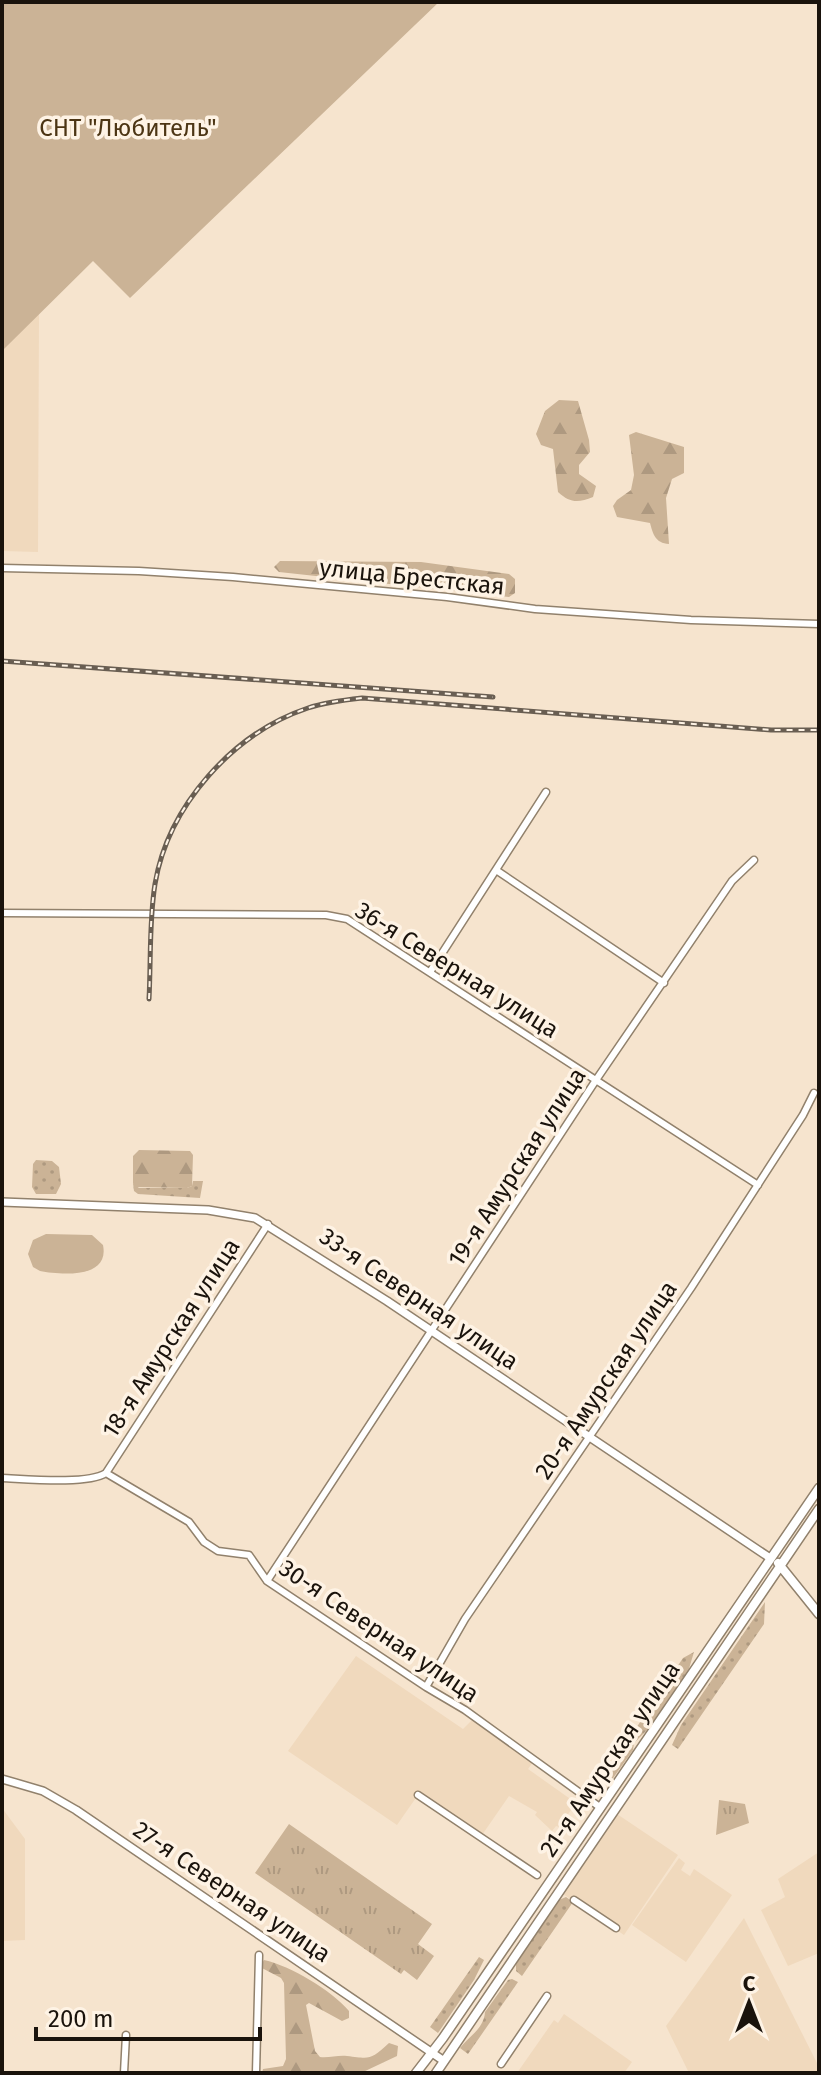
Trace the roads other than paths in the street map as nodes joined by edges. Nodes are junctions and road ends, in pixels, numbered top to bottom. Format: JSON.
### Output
{"nodes":[{"id":1,"x":2,"y":568,"type":"edge"},
{"id":2,"x":819,"y":624,"type":"edge"},
{"id":3,"x":546,"y":792,"type":"dead end"},
{"id":4,"x":754,"y":860,"type":"dead end"},
{"id":5,"x":496,"y":870,"type":"junction"},
{"id":6,"x":2,"y":913,"type":"edge"},
{"id":7,"x":430,"y":972,"type":"junction"},
{"id":8,"x":664,"y":983,"type":"junction"},
{"id":9,"x":596,"y":1080,"type":"junction"},
{"id":10,"x":814,"y":1093,"type":"dead end"},
{"id":11,"x":758,"y":1185,"type":"junction"},
{"id":12,"x":2,"y":1202,"type":"edge"},
{"id":13,"x":268,"y":1224,"type":"junction"},
{"id":14,"x":431,"y":1330,"type":"junction"},
{"id":15,"x":590,"y":1436,"type":"junction"},
{"id":16,"x":106,"y":1473,"type":"junction"},
{"id":17,"x":2,"y":1478,"type":"edge"},
{"id":18,"x":819,"y":1488,"type":"edge"},
{"id":19,"x":819,"y":1509,"type":"edge"},
{"id":20,"x":770,"y":1558,"type":"junction"},
{"id":21,"x":780,"y":1565,"type":"junction"},
{"id":22,"x":267,"y":1581,"type":"junction"},
{"id":23,"x":819,"y":1614,"type":"edge"},
{"id":24,"x":426,"y":1687,"type":"junction"},
{"id":25,"x":2,"y":1779,"type":"edge"},
{"id":26,"x":418,"y":1795,"type":"dead end"},
{"id":27,"x":601,"y":1808,"type":"junction"},
{"id":28,"x":537,"y":1875,"type":"dead end"},
{"id":29,"x":574,"y":1900,"type":"dead end"},
{"id":30,"x":616,"y":1928,"type":"dead end"},
{"id":31,"x":259,"y":1955,"type":"dead end"},
{"id":32,"x":547,"y":1996,"type":"dead end"},
{"id":33,"x":126,"y":2035,"type":"dead end"},
{"id":34,"x":433,"y":2053,"type":"junction"},
{"id":35,"x":444,"y":2061,"type":"junction"},
{"id":36,"x":501,"y":2064,"type":"dead end"},
{"id":37,"x":124,"y":2073,"type":"edge"},
{"id":38,"x":256,"y":2073,"type":"edge"},
{"id":39,"x":416,"y":2073,"type":"edge"},
{"id":40,"x":436,"y":2073,"type":"edge"}],
"edges":[{"from":1,"to":2,"type":"street","name":"улица Брестская"},
{"from":3,"to":5,"type":"street"},
{"from":4,"to":8,"type":"street","name":"19-я Амурская улица"},
{"from":5,"to":7,"type":"street"},
{"from":5,"to":8,"type":"street"},
{"from":6,"to":7,"type":"street","name":"36-я Северная улица"},
{"from":7,"to":9,"type":"street","name":"36-я Северная улица"},
{"from":8,"to":9,"type":"street","name":"19-я Амурская улица"},
{"from":9,"to":11,"type":"street","name":"36-я Северная улица"},
{"from":9,"to":14,"type":"street","name":"19-я Амурская улица"},
{"from":10,"to":11,"type":"street","name":"20-я Амурская улица"},
{"from":11,"to":15,"type":"street","name":"20-я Амурская улица"},
{"from":12,"to":13,"type":"street","name":"33-я Северная улица"},
{"from":13,"to":14,"type":"street","name":"33-я Северная улица"},
{"from":13,"to":16,"type":"street","name":"18-я Амурская улица"},
{"from":14,"to":15,"type":"street","name":"33-я Северная улица"},
{"from":14,"to":22,"type":"street","name":"19-я Амурская улица"},
{"from":15,"to":20,"type":"street","name":"33-я Северная улица"},
{"from":15,"to":24,"type":"street","name":"20-я Амурская улица"},
{"from":16,"to":17,"type":"street"},
{"from":16,"to":22,"type":"street","name":"30-я Северная улица"},
{"from":18,"to":20,"type":"main road","name":"21-я Амурская улица"},
{"from":19,"to":21,"type":"main road","name":"21-я Амурская улица"},
{"from":20,"to":21,"type":"main road"},
{"from":20,"to":27,"type":"main road","name":"21-я Амурская улица"},
{"from":21,"to":23,"type":"main road"},
{"from":21,"to":35,"type":"main road","name":"21-я Амурская улица"},
{"from":22,"to":24,"type":"street","name":"30-я Северная улица"},
{"from":24,"to":27,"type":"street","name":"30-я Северная улица"},
{"from":25,"to":34,"type":"street","name":"27-я Северная улица"},
{"from":26,"to":28,"type":"street"},
{"from":27,"to":34,"type":"main road","name":"21-я Амурская улица"},
{"from":29,"to":30,"type":"street"},
{"from":31,"to":38,"type":"street"},
{"from":32,"to":36,"type":"street"},
{"from":33,"to":37,"type":"street"},
{"from":34,"to":35,"type":"street","name":"27-я Северная улица"},
{"from":34,"to":39,"type":"main road","name":"21-я Амурская улица"},
{"from":35,"to":40,"type":"main road","name":"21-я Амурская улица"}]}
